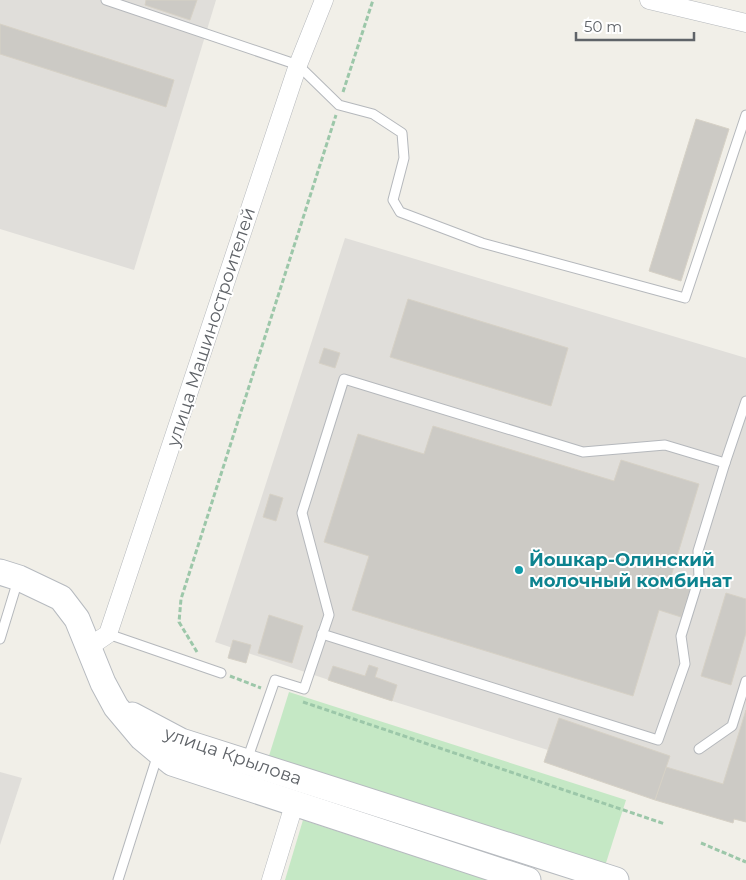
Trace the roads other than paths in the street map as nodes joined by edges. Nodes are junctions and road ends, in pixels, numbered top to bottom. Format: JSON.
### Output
{"nodes":[{"id":1,"x":106,"y":0,"type":"edge"},
{"id":2,"x":324,"y":0,"type":"edge"},
{"id":3,"x":649,"y":0,"type":"edge"},
{"id":4,"x":746,"y":23,"type":"edge"},
{"id":5,"x":298,"y":65,"type":"junction"},
{"id":6,"x":746,"y":115,"type":"edge"},
{"id":7,"x":746,"y":401,"type":"edge"},
{"id":8,"x":725,"y":463,"type":"junction"},
{"id":9,"x":10,"y":575,"type":"edge"},
{"id":10,"x":322,"y":634,"type":"junction"},
{"id":11,"x":0,"y":639,"type":"edge"},
{"id":12,"x":99,"y":641,"type":"junction"},
{"id":13,"x":222,"y":673,"type":"road end"},
{"id":14,"x":746,"y":681,"type":"edge"},
{"id":15,"x":116,"y":707,"type":"junction"},
{"id":16,"x":699,"y":749,"type":"dead end"},
{"id":17,"x":158,"y":752,"type":"junction"},
{"id":18,"x":246,"y":762,"type":"junction"},
{"id":19,"x":294,"y":805,"type":"junction"},
{"id":20,"x":450,"y":828,"type":"junction"},
{"id":21,"x":442,"y":852,"type":"junction"},
{"id":22,"x":118,"y":880,"type":"edge"},
{"id":23,"x":272,"y":880,"type":"edge"},
{"id":24,"x":528,"y":880,"type":"edge"},
{"id":25,"x":616,"y":880,"type":"edge"}],
"edges":[{"from":1,"to":5,"type":"lane"},
{"from":2,"to":5,"type":"street","name":"улица Машиностроителей"},
{"from":3,"to":4,"type":"street"},
{"from":5,"to":6,"type":"lane"},
{"from":5,"to":12,"type":"street","name":"улица Машиностроителей"},
{"from":7,"to":8,"type":"lane"},
{"from":8,"to":10,"type":"lane"},
{"from":8,"to":10,"type":"lane"},
{"from":9,"to":11,"type":"lane"},
{"from":9,"to":12,"type":"street"},
{"from":10,"to":18,"type":"lane"},
{"from":12,"to":13,"type":"lane"},
{"from":12,"to":15,"type":"street"},
{"from":14,"to":16,"type":"lane"},
{"from":15,"to":17,"type":"street","name":"улица Крылова"},
{"from":15,"to":18,"type":"street","name":"улица Крылова"},
{"from":17,"to":19,"type":"street","name":"улица Крылова"},
{"from":17,"to":22,"type":"lane"},
{"from":18,"to":20,"type":"street","name":"улица Крылова"},
{"from":19,"to":21,"type":"street","name":"улица Крылова"},
{"from":19,"to":23,"type":"street"},
{"from":20,"to":21,"type":"street"},
{"from":20,"to":25,"type":"street","name":"улица Крылова"},
{"from":21,"to":24,"type":"street","name":"улица Крылова"}]}
